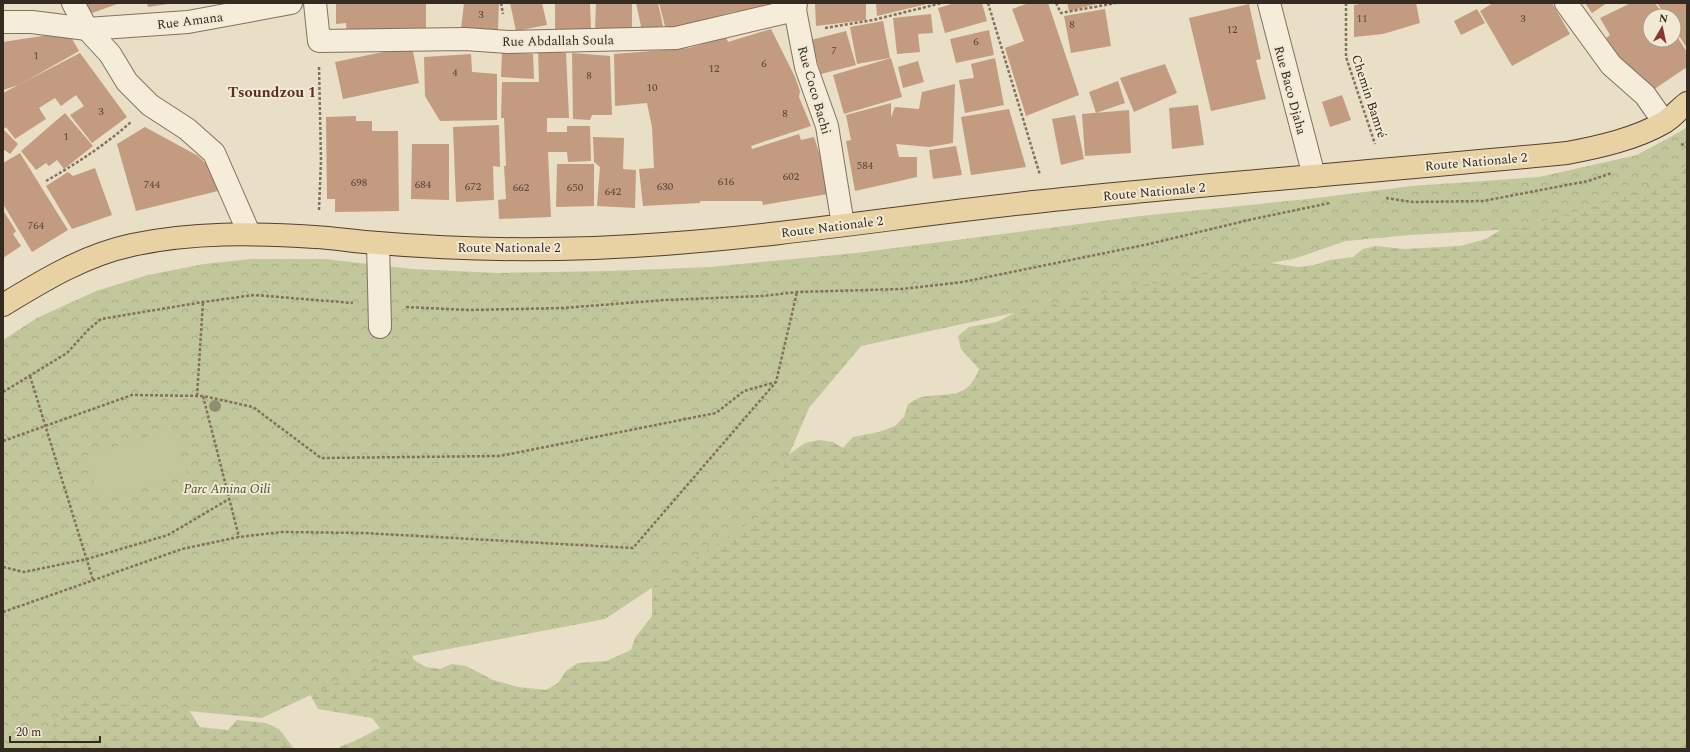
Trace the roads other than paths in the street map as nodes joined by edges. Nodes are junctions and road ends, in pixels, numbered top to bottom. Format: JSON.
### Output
{"nodes":[{"id":1,"x":73,"y":3,"type":"edge"},
{"id":2,"x":291,"y":3,"type":"edge"},
{"id":3,"x":315,"y":3,"type":"edge"},
{"id":4,"x":1269,"y":3,"type":"edge"},
{"id":5,"x":1566,"y":3,"type":"edge"},
{"id":6,"x":795,"y":7,"type":"edge"},
{"id":7,"x":3,"y":22,"type":"edge"},
{"id":8,"x":87,"y":29,"type":"junction"},
{"id":9,"x":1687,"y":103,"type":"edge"},
{"id":10,"x":1687,"y":111,"type":"edge"},
{"id":11,"x":1665,"y":121,"type":"junction"},
{"id":12,"x":1314,"y":176,"type":"junction"},
{"id":13,"x":843,"y":225,"type":"junction"},
{"id":14,"x":249,"y":234,"type":"junction"},
{"id":15,"x":378,"y":243,"type":"junction"},
{"id":16,"x":3,"y":305,"type":"edge"},
{"id":17,"x":380,"y":327,"type":"dead end"}],
"edges":[{"from":1,"to":8,"type":"street"},
{"from":2,"to":8,"type":"street","name":"Rue Amana"},
{"from":3,"to":6,"type":"street","name":"Rue Abdallah Soula"},
{"from":4,"to":12,"type":"street","name":"Rue Baco Djaha"},
{"from":5,"to":11,"type":"street"},
{"from":6,"to":13,"type":"street","name":"Rue Coco Bachi"},
{"from":7,"to":8,"type":"street","name":"Rue Amana"},
{"from":8,"to":14,"type":"street"},
{"from":9,"to":11,"type":"main road","name":"Route Nationale 2"},
{"from":10,"to":11,"type":"main road","name":"Route Nationale 2"},
{"from":11,"to":12,"type":"main road","name":"Route Nationale 2"},
{"from":12,"to":13,"type":"main road","name":"Route Nationale 2"},
{"from":13,"to":15,"type":"main road","name":"Route Nationale 2"},
{"from":14,"to":15,"type":"main road","name":"Route Nationale 2"},
{"from":14,"to":16,"type":"main road","name":"Route Nationale 2"},
{"from":15,"to":17,"type":"street"}]}
